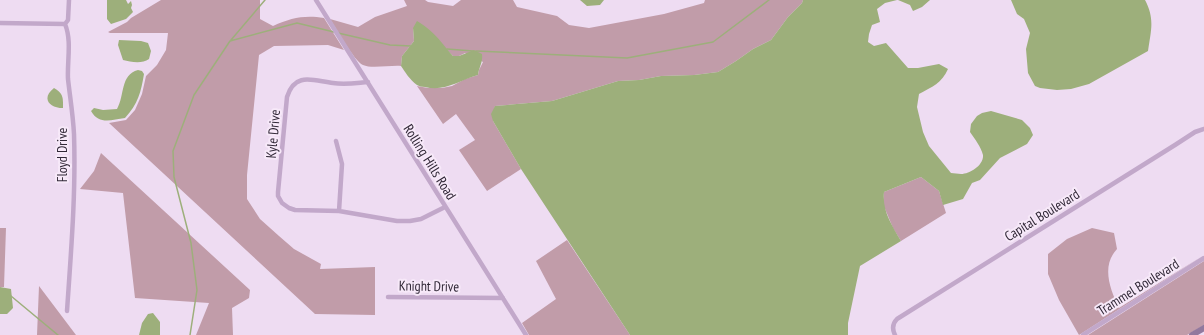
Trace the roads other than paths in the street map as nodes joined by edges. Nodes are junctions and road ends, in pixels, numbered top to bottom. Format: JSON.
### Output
{"nodes":[{"id":1,"x":69,"y":0,"type":"edge"},
{"id":2,"x":316,"y":0,"type":"edge"},
{"id":3,"x":0,"y":23,"type":"edge"},
{"id":4,"x":66,"y":24,"type":"junction"},
{"id":5,"x":368,"y":82,"type":"junction"},
{"id":6,"x":1204,"y":129,"type":"edge"},
{"id":7,"x":336,"y":141,"type":"dead end"},
{"id":8,"x":446,"y":207,"type":"junction"},
{"id":9,"x":339,"y":211,"type":"junction"},
{"id":10,"x":1204,"y":258,"type":"edge"},
{"id":11,"x":388,"y":297,"type":"dead end"},
{"id":12,"x":503,"y":298,"type":"junction"},
{"id":13,"x":67,"y":311,"type":"dead end"},
{"id":14,"x":1204,"y":328,"type":"edge"},
{"id":15,"x":526,"y":335,"type":"edge"},
{"id":16,"x":895,"y":335,"type":"edge"},
{"id":17,"x":1083,"y":335,"type":"edge"},
{"id":18,"x":1192,"y":335,"type":"edge"}],
"edges":[{"from":1,"to":4,"type":"street","name":"Floyd Drive"},
{"from":2,"to":5,"type":"street","name":"Rolling Hills Road"},
{"from":3,"to":4,"type":"street"},
{"from":4,"to":13,"type":"street","name":"Floyd Drive"},
{"from":5,"to":8,"type":"street","name":"Rolling Hills Road"},
{"from":5,"to":9,"type":"street","name":"Kyle Drive"},
{"from":6,"to":16,"type":"street","name":"Capital Boulevard"},
{"from":7,"to":9,"type":"street"},
{"from":8,"to":9,"type":"street","name":"Kyle Drive"},
{"from":8,"to":12,"type":"street","name":"Rolling Hills Road"},
{"from":10,"to":17,"type":"street","name":"Trammel Boulevard"},
{"from":11,"to":12,"type":"street","name":"Knight Drive"},
{"from":12,"to":15,"type":"street","name":"Rolling Hills Road"},
{"from":14,"to":18,"type":"street"}]}
